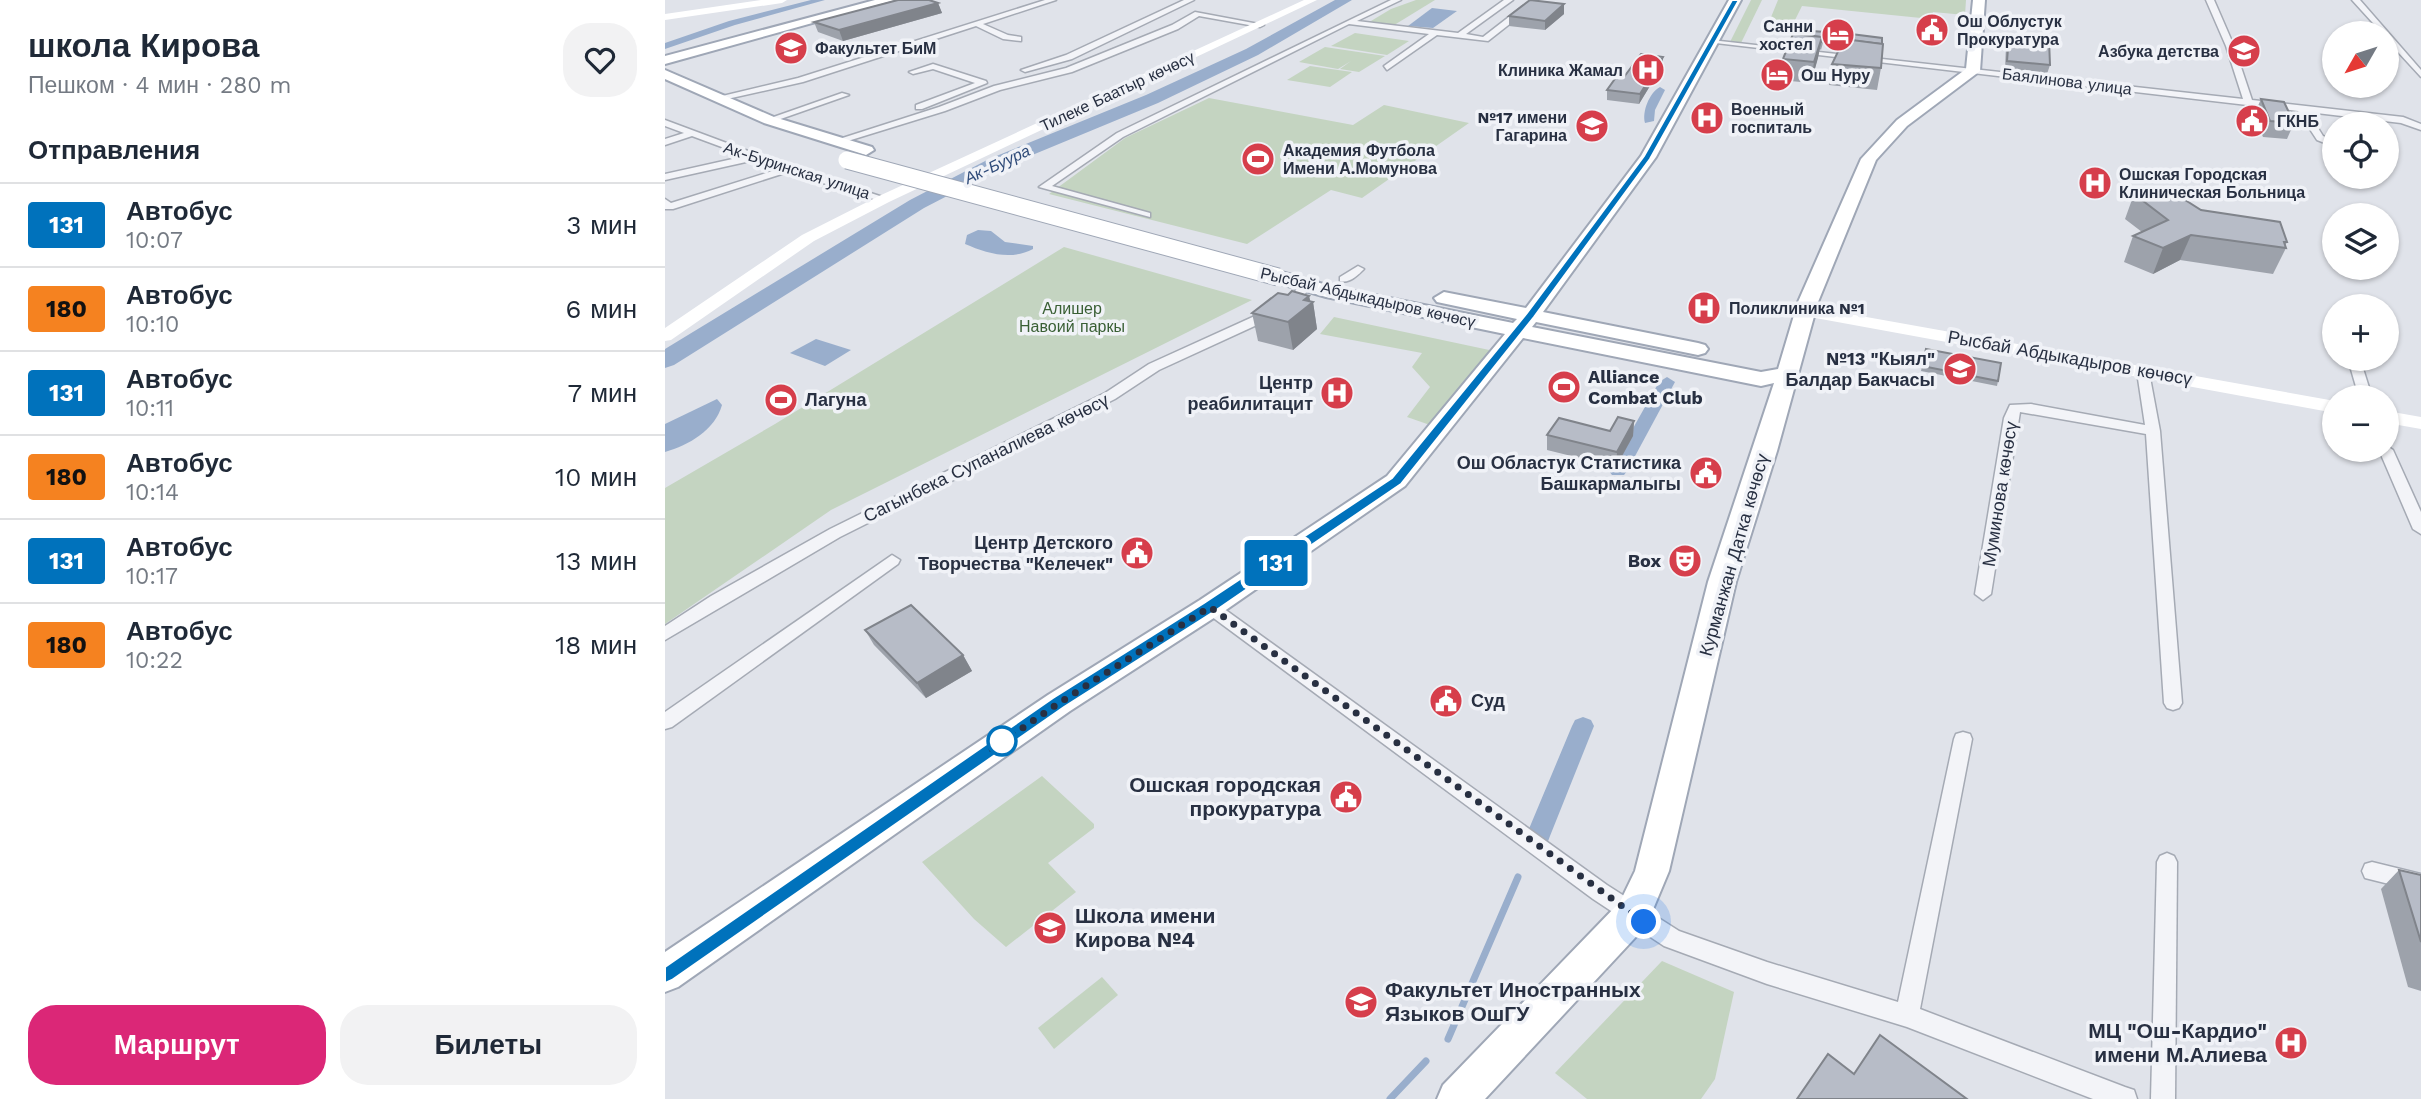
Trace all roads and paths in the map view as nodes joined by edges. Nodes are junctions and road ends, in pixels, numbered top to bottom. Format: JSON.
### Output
{"nodes":[{"id":1,"x":782,"y":0,"type":"edge"},
{"id":2,"x":889,"y":0,"type":"edge"},
{"id":3,"x":1052,"y":0,"type":"edge"},
{"id":4,"x":1189,"y":0,"type":"edge"},
{"id":5,"x":1312,"y":0,"type":"edge"},
{"id":6,"x":1397,"y":0,"type":"edge"},
{"id":7,"x":1511,"y":0,"type":"edge"},
{"id":8,"x":1735,"y":0,"type":"edge"},
{"id":9,"x":1979,"y":0,"type":"edge"},
{"id":10,"x":2210,"y":0,"type":"edge"},
{"id":11,"x":2356,"y":0,"type":"edge"},
{"id":12,"x":665,"y":17,"type":"edge"},
{"id":13,"x":2375,"y":21,"type":"edge"},
{"id":14,"x":1348,"y":22,"type":"junction"},
{"id":15,"x":977,"y":24,"type":"junction"},
{"id":16,"x":1260,"y":25,"type":"junction"},
{"id":17,"x":1434,"y":34,"type":"junction"},
{"id":18,"x":1458,"y":37,"type":"junction"},
{"id":19,"x":1018,"y":39,"type":"dead end"},
{"id":20,"x":1711,"y":42,"type":"junction"},
{"id":21,"x":2399,"y":48,"type":"edge"},
{"id":22,"x":2402,"y":51,"type":"junction"},
{"id":23,"x":2420,"y":57,"type":"edge"},
{"id":24,"x":665,"y":60,"type":"edge"},
{"id":25,"x":1387,"y":68,"type":"dead end"},
{"id":26,"x":1973,"y":71,"type":"junction"},
{"id":27,"x":913,"y":72,"type":"dead end"},
{"id":28,"x":665,"y":74,"type":"edge"},
{"id":29,"x":2421,"y":75,"type":"edge"},
{"id":30,"x":983,"y":83,"type":"junction"},
{"id":31,"x":665,"y":91,"type":"edge"},
{"id":32,"x":845,"y":95,"type":"dead end"},
{"id":33,"x":718,"y":98,"type":"junction"},
{"id":34,"x":684,"y":100,"type":"dead end"},
{"id":35,"x":2248,"y":102,"type":"junction"},
{"id":36,"x":2301,"y":108,"type":"junction"},
{"id":37,"x":725,"y":118,"type":"dead end"},
{"id":38,"x":769,"y":120,"type":"junction"},
{"id":39,"x":665,"y":123,"type":"edge"},
{"id":40,"x":2421,"y":127,"type":"edge"},
{"id":41,"x":694,"y":133,"type":"junction"},
{"id":42,"x":817,"y":137,"type":"junction"},
{"id":43,"x":2322,"y":139,"type":"edge"},
{"id":44,"x":665,"y":142,"type":"edge"},
{"id":45,"x":835,"y":142,"type":"junction"},
{"id":46,"x":866,"y":150,"type":"joint"},
{"id":47,"x":754,"y":157,"type":"junction"},
{"id":48,"x":788,"y":169,"type":"junction"},
{"id":49,"x":665,"y":177,"type":"edge"},
{"id":50,"x":884,"y":199,"type":"junction"},
{"id":51,"x":666,"y":206,"type":"edge"},
{"id":52,"x":1146,"y":215,"type":"dead end"},
{"id":53,"x":1286,"y":272,"type":"junction"},
{"id":54,"x":1305,"y":285,"type":"junction"},
{"id":55,"x":1805,"y":311,"type":"junction"},
{"id":56,"x":1524,"y":323,"type":"junction"},
{"id":57,"x":665,"y":336,"type":"edge"},
{"id":58,"x":2143,"y":372,"type":"junction"},
{"id":59,"x":1787,"y":373,"type":"junction"},
{"id":60,"x":2322,"y":405,"type":"edge"},
{"id":61,"x":2399,"y":418,"type":"edge"},
{"id":62,"x":2421,"y":423,"type":"edge"},
{"id":63,"x":2153,"y":431,"type":"junction"},
{"id":64,"x":2391,"y":462,"type":"edge"},
{"id":65,"x":2421,"y":529,"type":"edge"},
{"id":66,"x":893,"y":560,"type":"dead end"},
{"id":67,"x":1983,"y":594,"type":"dead end"},
{"id":68,"x":1210,"y":607,"type":"junction"},
{"id":69,"x":665,"y":634,"type":"edge"},
{"id":70,"x":2173,"y":703,"type":"dead end"},
{"id":71,"x":665,"y":722,"type":"edge"},
{"id":72,"x":1963,"y":739,"type":"dead end"},
{"id":73,"x":2167,"y":862,"type":"dead end"},
{"id":74,"x":2372,"y":871,"type":"dead end"},
{"id":75,"x":2421,"y":883,"type":"edge"},
{"id":76,"x":1633,"y":914,"type":"junction"},
{"id":77,"x":670,"y":961,"type":"edge"},
{"id":78,"x":1907,"y":1016,"type":"junction"},
{"id":79,"x":1457,"y":1099,"type":"edge"},
{"id":80,"x":2125,"y":1099,"type":"edge"},
{"id":81,"x":2163,"y":1099,"type":"edge"}],
"edges":[{"from":1,"to":12,"type":"street"},
{"from":2,"to":24,"type":"main road"},
{"from":3,"to":15,"type":"street"},
{"from":4,"to":30,"type":"street"},
{"from":5,"to":16,"type":"street","name":"Тилеке Баатыр көчөсү"},
{"from":6,"to":14,"type":"street"},
{"from":7,"to":18,"type":"street"},
{"from":7,"to":18,"type":"street"},
{"from":8,"to":20,"type":"main road"},
{"from":9,"to":26,"type":"main road"},
{"from":10,"to":35,"type":"street"},
{"from":11,"to":13,"type":"street"},
{"from":14,"to":17,"type":"street"},
{"from":14,"to":52,"type":"street"},
{"from":15,"to":19,"type":"street"},
{"from":15,"to":33,"type":"street"},
{"from":16,"to":45,"type":"street"},
{"from":16,"to":50,"type":"street","name":"Тилеке Баатыр көчөсү"},
{"from":17,"to":18,"type":"street"},
{"from":17,"to":25,"type":"street"},
{"from":20,"to":26,"type":"street","name":"Баялинова улица"},
{"from":20,"to":56,"type":"main road"},
{"from":21,"to":22,"type":"street"},
{"from":22,"to":23,"type":"street"},
{"from":22,"to":29,"type":"street"},
{"from":26,"to":35,"type":"street","name":"Баялинова улица"},
{"from":26,"to":55,"type":"main road","name":"Курманжан Датка көчөсү"},
{"from":27,"to":30,"type":"street"},
{"from":28,"to":33,"type":"main road","name":"Рысбай Абдыкадыров көчөсү"},
{"from":30,"to":42,"type":"street"},
{"from":31,"to":34,"type":"main road"},
{"from":32,"to":38,"type":"street"},
{"from":33,"to":38,"type":"main road","name":"Рысбай Абдыкадыров көчөсү"},
{"from":35,"to":36,"type":"street","name":"Баялинова улица"},
{"from":36,"to":40,"type":"street","name":"Баялинова улица"},
{"from":36,"to":43,"type":"street"},
{"from":37,"to":53,"type":"main road","name":"Рысбай Абдыкадыров көчөсү","bridge":true},
{"from":38,"to":42,"type":"main road","name":"Рысбай Абдыкадыров көчөсү"},
{"from":39,"to":41,"type":"street","name":"Ак-Буринская улица"},
{"from":41,"to":44,"type":"street"},
{"from":41,"to":47,"type":"street","name":"Ак-Буринская улица"},
{"from":42,"to":45,"type":"main road","name":"Рысбай Абдыкадыров көчөсү"},
{"from":45,"to":46,"type":"main road","name":"Рысбай Абдыкадыров көчөсү"},
{"from":46,"to":53,"type":"main road","name":"Рысбай Абдыкадыров көчөсү"},
{"from":47,"to":48,"type":"street","name":"Ак-Буринская улица"},
{"from":47,"to":49,"type":"street"},
{"from":48,"to":50,"type":"street","name":"Ак-Буринская улица"},
{"from":48,"to":51,"type":"street"},
{"from":50,"to":57,"type":"street","name":"Ак-Буринская улица"},
{"from":53,"to":54,"type":"main road","name":"Рысбай Абдыкадыров көчөсү"},
{"from":53,"to":56,"type":"main road"},
{"from":54,"to":56,"type":"main road","name":"Рысбай Абдыкадыров көчөсү"},
{"from":54,"to":69,"type":"street","name":"Сагынбека Супаналиева көчөсү"},
{"from":55,"to":58,"type":"street","name":"Рысбай Абдыкадыров көчөсү"},
{"from":55,"to":59,"type":"main road","name":"Курманжан Датка көчөсү"},
{"from":56,"to":59,"type":"main road","name":"Рысбай Абдыкадыров көчөсү"},
{"from":56,"to":68,"type":"main road"},
{"from":58,"to":60,"type":"street","name":"Рысбай Абдыкадыров көчөсү"},
{"from":58,"to":63,"type":"street"},
{"from":59,"to":76,"type":"main road","name":"Курманжан Датка көчөсү"},
{"from":61,"to":62,"type":"street"},
{"from":63,"to":67,"type":"street","name":"Муминова көчөсү"},
{"from":63,"to":70,"type":"street"},
{"from":64,"to":65,"type":"street"},
{"from":66,"to":71,"type":"street"},
{"from":68,"to":76,"type":"street"},
{"from":68,"to":77,"type":"main road"},
{"from":72,"to":78,"type":"street"},
{"from":73,"to":81,"type":"street"},
{"from":74,"to":75,"type":"street"},
{"from":76,"to":78,"type":"street"},
{"from":76,"to":79,"type":"main road","name":"Курманжан Датка көчөсү"},
{"from":78,"to":80,"type":"street"}]}
